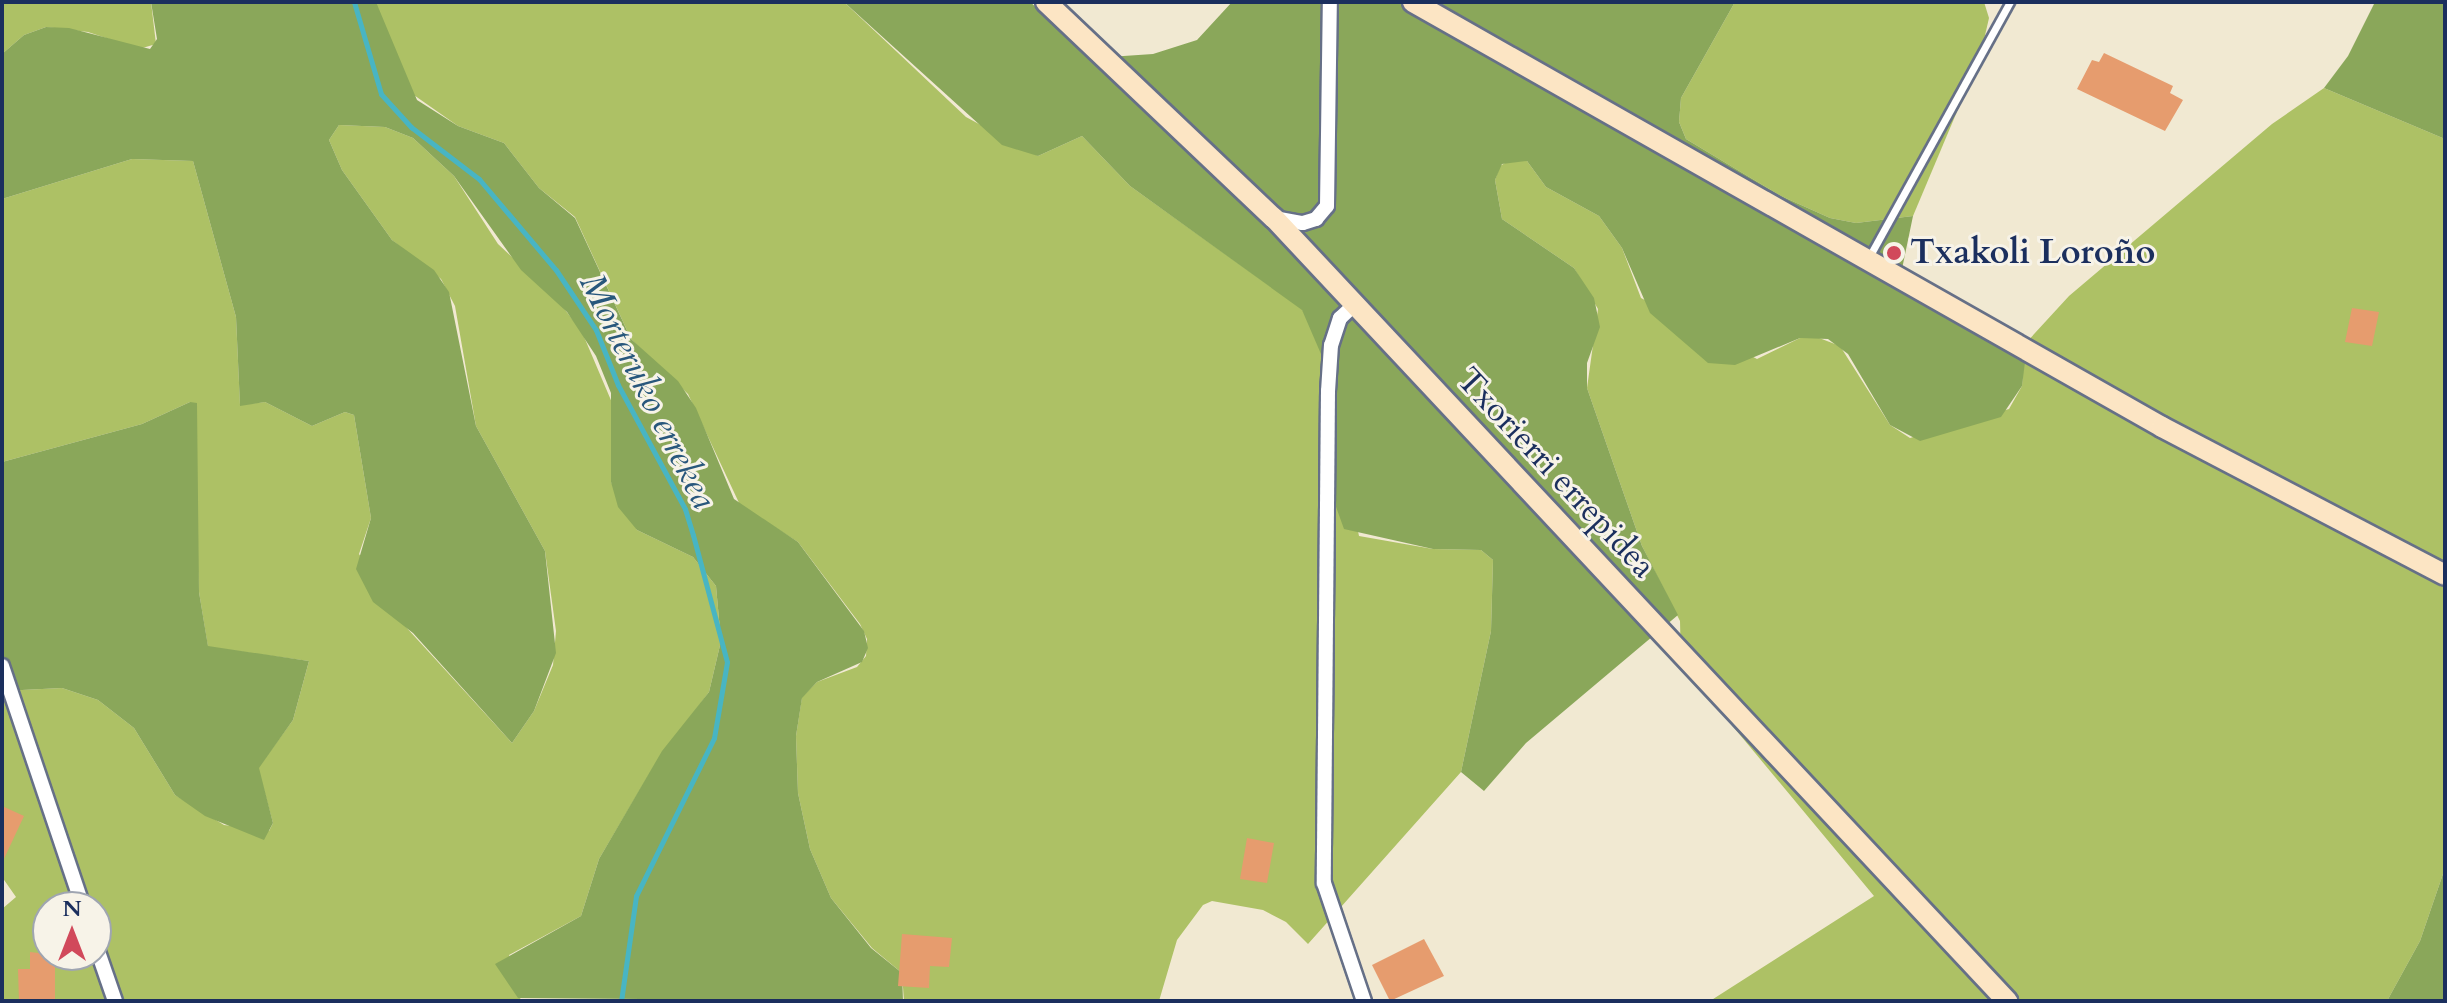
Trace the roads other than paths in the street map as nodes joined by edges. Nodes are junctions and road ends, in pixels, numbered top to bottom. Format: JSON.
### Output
{"nodes":[{"id":1,"x":1046,"y":2,"type":"edge"},
{"id":2,"x":1330,"y":2,"type":"edge"},
{"id":3,"x":1413,"y":2,"type":"edge"},
{"id":4,"x":2010,"y":2,"type":"edge"},
{"id":5,"x":1274,"y":218,"type":"junction"},
{"id":6,"x":1867,"y":261,"type":"junction"},
{"id":7,"x":1353,"y":306,"type":"junction"},
{"id":8,"x":2445,"y":575,"type":"edge"},
{"id":9,"x":2,"y":666,"type":"edge"},
{"id":10,"x":78,"y":891,"type":"edge"},
{"id":11,"x":105,"y":971,"type":"edge"},
{"id":12,"x":115,"y":1001,"type":"edge"},
{"id":13,"x":1364,"y":1001,"type":"edge"},
{"id":14,"x":2007,"y":1001,"type":"edge"}],
"edges":[{"from":1,"to":5,"type":"street","name":"Txorierri errepidea"},
{"from":2,"to":5,"type":"street"},
{"from":3,"to":6,"type":"street"},
{"from":4,"to":6,"type":"lane"},
{"from":5,"to":7,"type":"street","name":"Txorierri errepidea"},
{"from":6,"to":8,"type":"street"},
{"from":7,"to":13,"type":"street"},
{"from":7,"to":14,"type":"street","name":"Txorierri errepidea"},
{"from":9,"to":10,"type":"street"},
{"from":11,"to":12,"type":"street"}]}
